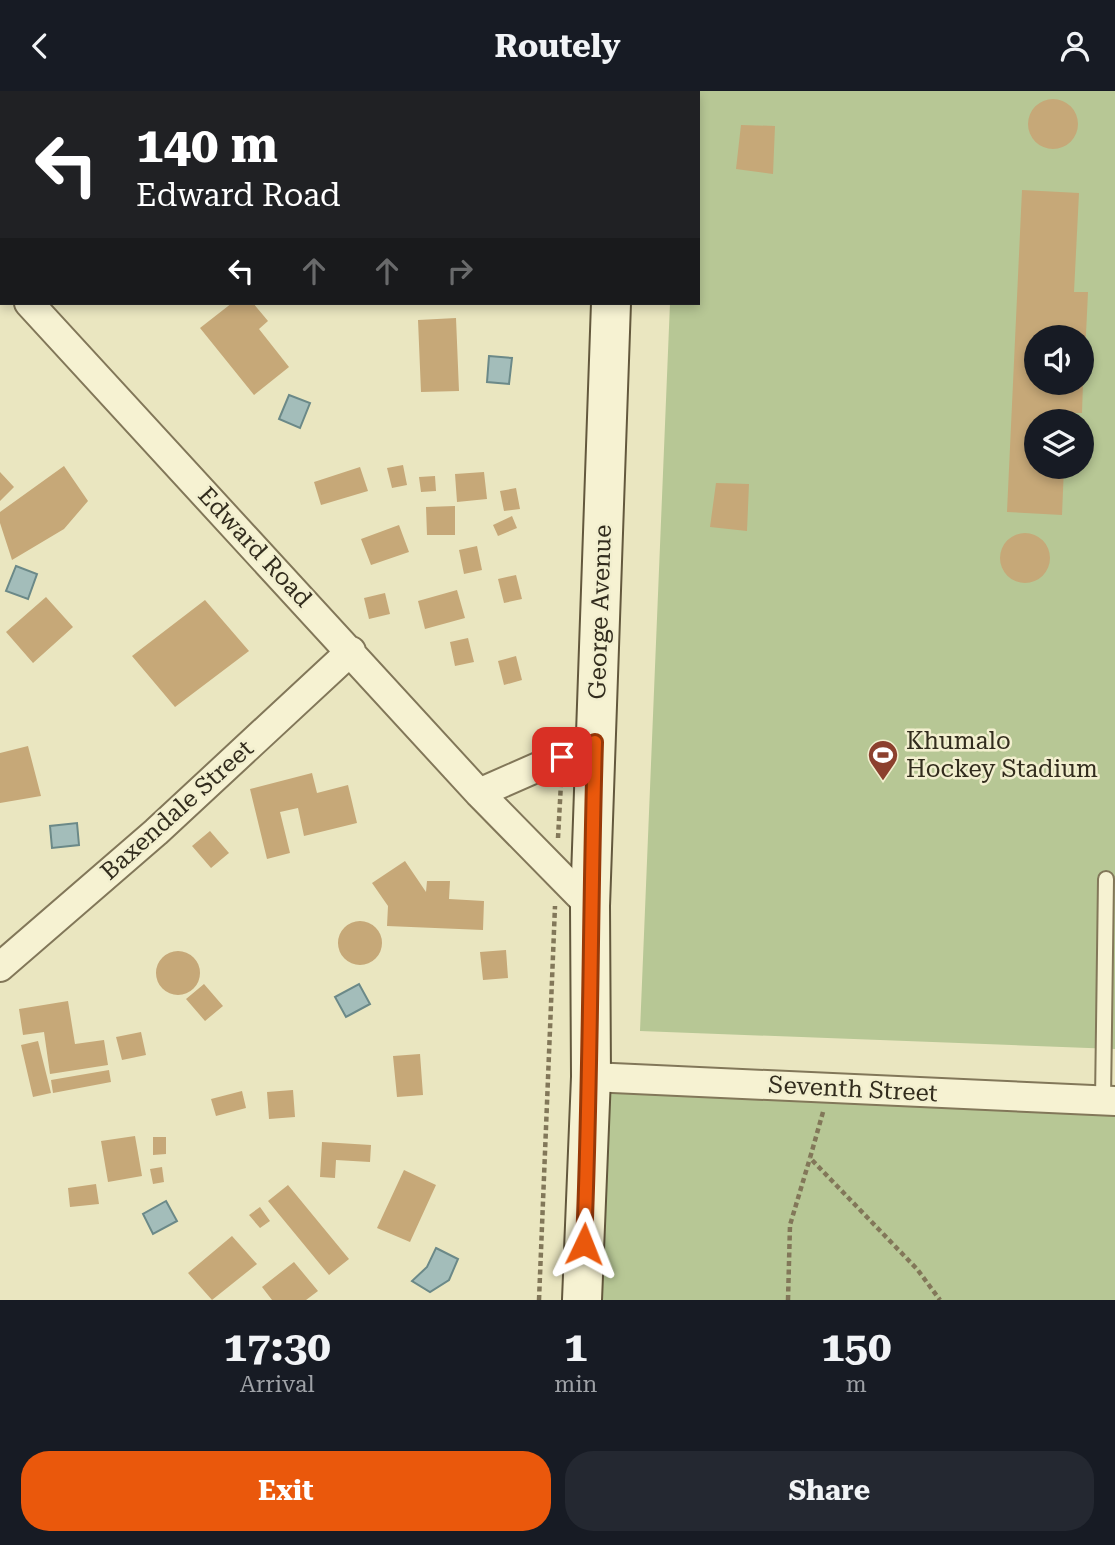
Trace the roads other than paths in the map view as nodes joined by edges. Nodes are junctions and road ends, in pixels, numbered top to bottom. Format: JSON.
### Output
{"nodes":[{"id":1,"x":31,"y":305,"type":"edge"},
{"id":2,"x":611,"y":305,"type":"edge"},
{"id":3,"x":351,"y":651,"type":"junction"},
{"id":4,"x":595,"y":742,"type":"junction"},
{"id":5,"x":479,"y":793,"type":"junction"},
{"id":6,"x":1106,"y":879,"type":"dead end"},
{"id":7,"x":590,"y":906,"type":"junction"},
{"id":8,"x":0,"y":967,"type":"edge"},
{"id":9,"x":591,"y":1077,"type":"junction"},
{"id":10,"x":1109,"y":1100,"type":"edge"},
{"id":11,"x":582,"y":1300,"type":"edge"}],
"edges":[{"from":1,"to":3,"type":"street","name":"Edward Road"},
{"from":2,"to":4,"type":"main road","name":"George Avenue"},
{"from":3,"to":5,"type":"street","name":"Edward Road"},
{"from":3,"to":8,"type":"street","name":"Baxendale Street"},
{"from":4,"to":5,"type":"street"},
{"from":4,"to":7,"type":"main road","name":"George Avenue"},
{"from":5,"to":7,"type":"street","name":"Edward Road"},
{"from":6,"to":10,"type":"lane"},
{"from":7,"to":9,"type":"main road","name":"George Avenue"},
{"from":9,"to":10,"type":"street","name":"Seventh Street"},
{"from":9,"to":11,"type":"main road","name":"George Avenue"}]}
